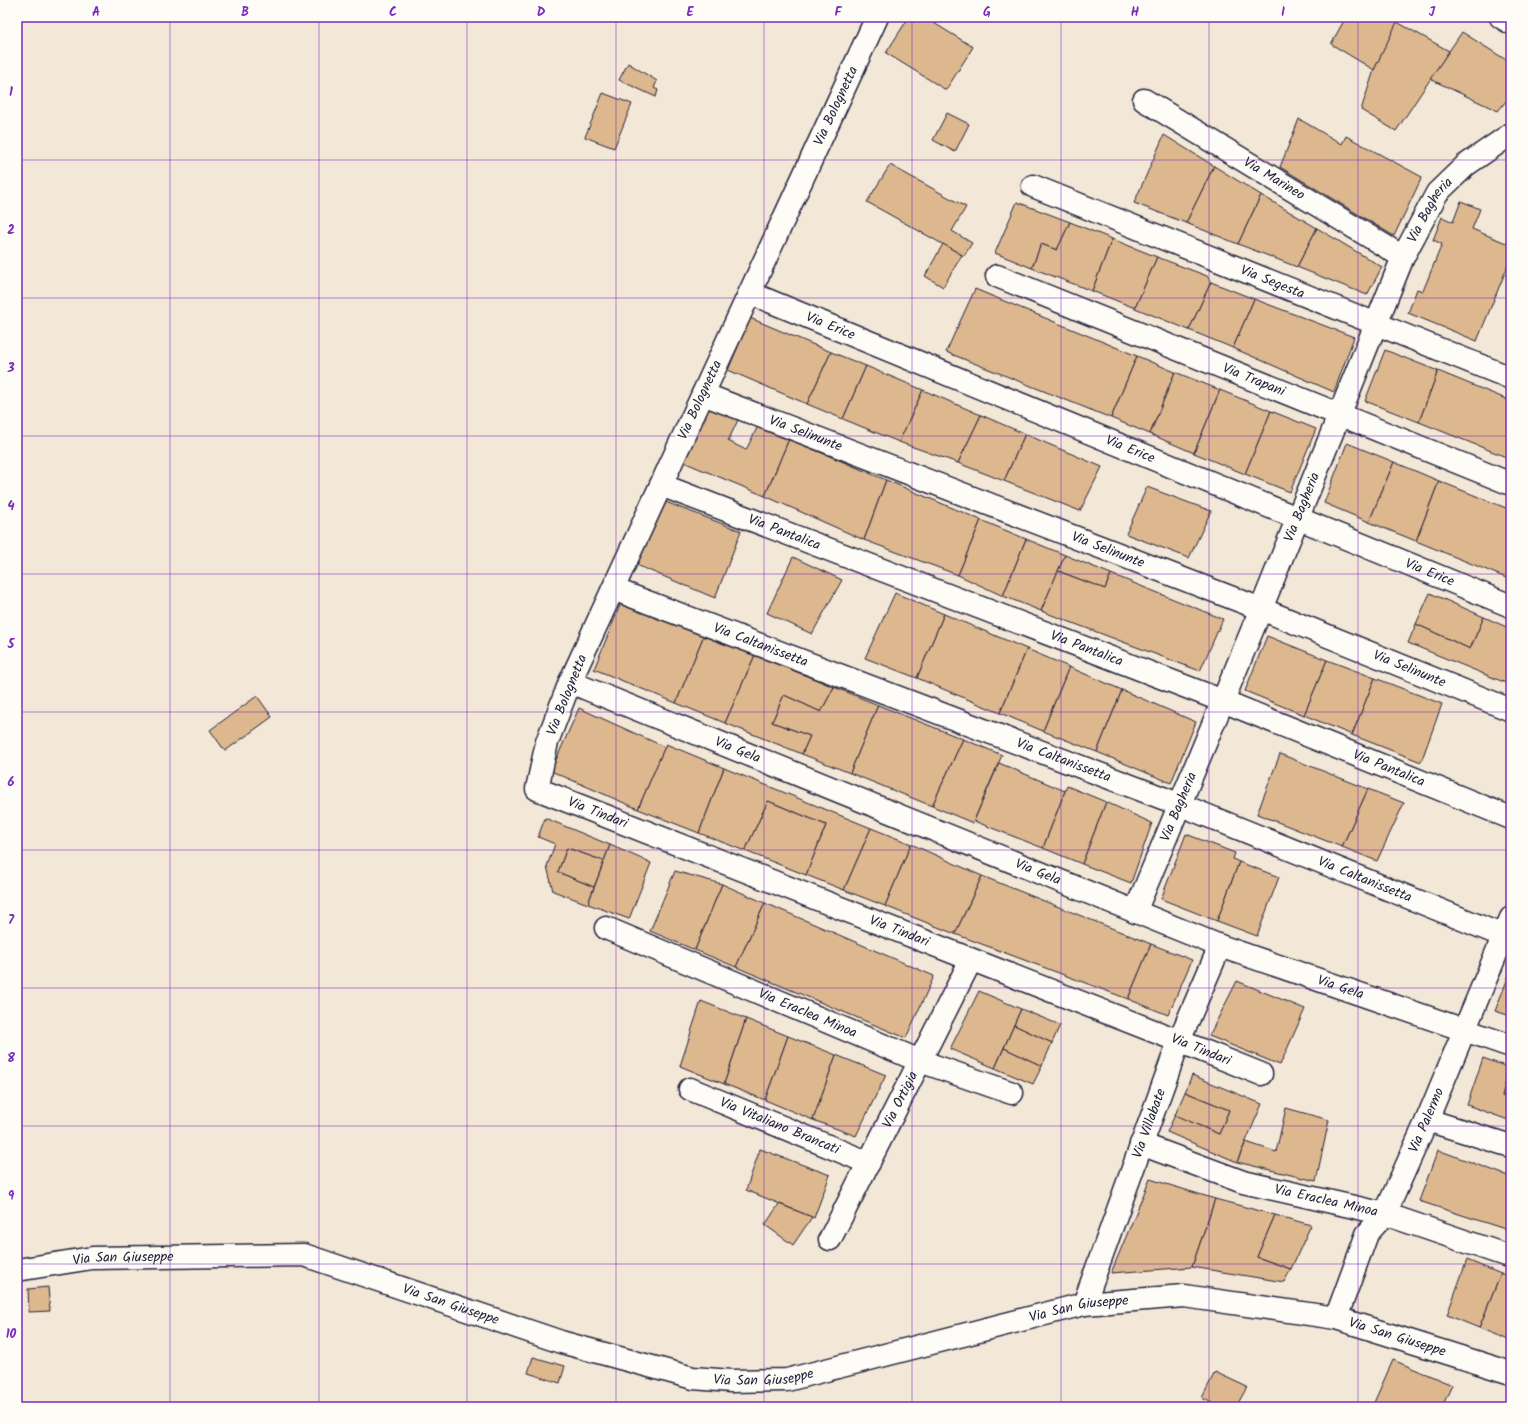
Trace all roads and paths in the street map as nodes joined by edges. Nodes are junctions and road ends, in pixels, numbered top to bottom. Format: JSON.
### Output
{"nodes":[{"id":1,"x":877,"y":17,"type":"edge"},
{"id":2,"x":1501,"y":17,"type":"edge"},
{"id":3,"x":1511,"y":23,"type":"edge"},
{"id":4,"x":1144,"y":100,"type":"dead end"},
{"id":5,"x":1511,"y":134,"type":"edge"},
{"id":6,"x":1033,"y":186,"type":"dead end"},
{"id":7,"x":1403,"y":257,"type":"junction"},
{"id":8,"x":997,"y":276,"type":"dead end"},
{"id":9,"x":750,"y":293,"type":"junction"},
{"id":10,"x":1377,"y":324,"type":"junction"},
{"id":11,"x":1511,"y":378,"type":"edge"},
{"id":12,"x":703,"y":394,"type":"junction"},
{"id":13,"x":1340,"y":415,"type":"junction"},
{"id":14,"x":1511,"y":484,"type":"edge"},
{"id":15,"x":661,"y":485,"type":"junction"},
{"id":16,"x":1298,"y":519,"type":"junction"},
{"id":17,"x":613,"y":590,"type":"junction"},
{"id":18,"x":1511,"y":606,"type":"edge"},
{"id":19,"x":1261,"y":609,"type":"junction"},
{"id":20,"x":570,"y":682,"type":"junction"},
{"id":21,"x":1223,"y":701,"type":"junction"},
{"id":22,"x":1511,"y":710,"type":"edge"},
{"id":23,"x":537,"y":788,"type":"joint"},
{"id":24,"x":1181,"y":805,"type":"junction"},
{"id":25,"x":1511,"y":818,"type":"edge"},
{"id":26,"x":1135,"y":912,"type":"junction"},
{"id":27,"x":606,"y":928,"type":"dead end"},
{"id":28,"x":1508,"y":931,"type":"edge"},
{"id":29,"x":1220,"y":946,"type":"junction"},
{"id":30,"x":971,"y":960,"type":"junction"},
{"id":31,"x":1465,"y":1029,"type":"junction"},
{"id":32,"x":1179,"y":1041,"type":"junction"},
{"id":33,"x":1511,"y":1046,"type":"edge"},
{"id":34,"x":920,"y":1061,"type":"junction"},
{"id":35,"x":1261,"y":1074,"type":"dead end"},
{"id":36,"x":690,"y":1089,"type":"dead end"},
{"id":37,"x":1012,"y":1093,"type":"dead end"},
{"id":38,"x":1427,"y":1120,"type":"junction"},
{"id":39,"x":1141,"y":1144,"type":"junction"},
{"id":40,"x":1511,"y":1146,"type":"edge"},
{"id":41,"x":869,"y":1162,"type":"junction"},
{"id":42,"x":1385,"y":1214,"type":"junction"},
{"id":43,"x":830,"y":1239,"type":"dead end"},
{"id":44,"x":1511,"y":1257,"type":"edge"},
{"id":45,"x":17,"y":1270,"type":"edge"},
{"id":46,"x":1084,"y":1304,"type":"junction"},
{"id":47,"x":1336,"y":1318,"type":"junction"},
{"id":48,"x":1511,"y":1373,"type":"edge"}],
"edges":[{"from":1,"to":9,"type":"street","name":"Via Bolognetta"},
{"from":2,"to":3,"type":"street"},
{"from":4,"to":7,"type":"street","name":"Via Marineo"},
{"from":5,"to":7,"type":"street","name":"Via Bagheria"},
{"from":6,"to":10,"type":"street","name":"Via Segesta"},
{"from":7,"to":10,"type":"street","name":"Via Bagheria"},
{"from":8,"to":13,"type":"street","name":"Via Trapani"},
{"from":9,"to":12,"type":"street","name":"Via Bolognetta"},
{"from":9,"to":16,"type":"street","name":"Via Erice"},
{"from":10,"to":11,"type":"street","name":"Via Segesta"},
{"from":10,"to":13,"type":"street","name":"Via Bagheria"},
{"from":12,"to":15,"type":"street","name":"Via Bolognetta"},
{"from":12,"to":19,"type":"street","name":"Via Selinunte"},
{"from":13,"to":14,"type":"street","name":"Via Trapani"},
{"from":13,"to":16,"type":"street","name":"Via Bagheria"},
{"from":15,"to":17,"type":"street","name":"Via Bolognetta"},
{"from":15,"to":21,"type":"street","name":"Via Pantalica"},
{"from":16,"to":18,"type":"street","name":"Via Erice"},
{"from":16,"to":19,"type":"street","name":"Via Bagheria"},
{"from":17,"to":20,"type":"street","name":"Via Bolognetta"},
{"from":17,"to":24,"type":"street","name":"Via Caltanissetta"},
{"from":19,"to":21,"type":"street","name":"Via Bagheria"},
{"from":19,"to":22,"type":"street","name":"Via Selinunte"},
{"from":20,"to":23,"type":"street","name":"Via Bolognetta"},
{"from":20,"to":26,"type":"street","name":"Via Gela"},
{"from":21,"to":24,"type":"street","name":"Via Bagheria"},
{"from":21,"to":25,"type":"street","name":"Via Pantalica"},
{"from":23,"to":30,"type":"street","name":"Via Tindari"},
{"from":24,"to":26,"type":"street","name":"Via Bagheria"},
{"from":24,"to":28,"type":"street","name":"Via Caltanissetta"},
{"from":26,"to":29,"type":"street","name":"Via Gela"},
{"from":27,"to":34,"type":"street","name":"Via Eraclea Minoa"},
{"from":28,"to":31,"type":"street","name":"Via Palermo"},
{"from":29,"to":31,"type":"street","name":"Via Gela"},
{"from":29,"to":32,"type":"street","name":"Via Villabate"},
{"from":30,"to":32,"type":"street","name":"Via Tindari"},
{"from":30,"to":34,"type":"street","name":"Via Ortigia"},
{"from":31,"to":33,"type":"street","name":"Via Gela"},
{"from":31,"to":38,"type":"street","name":"Via Palermo"},
{"from":32,"to":35,"type":"street","name":"Via Tindari"},
{"from":32,"to":39,"type":"street","name":"Via Villabate"},
{"from":34,"to":37,"type":"street","name":"Via Eraclea Minoa"},
{"from":34,"to":41,"type":"street","name":"Via Ortigia"},
{"from":36,"to":41,"type":"street","name":"Via Vitaliano Brancati"},
{"from":38,"to":40,"type":"street"},
{"from":38,"to":42,"type":"street","name":"Via Palermo"},
{"from":39,"to":42,"type":"street","name":"Via Eraclea Minoa"},
{"from":39,"to":46,"type":"street","name":"Via Villabate"},
{"from":41,"to":43,"type":"street","name":"Via Ortigia"},
{"from":42,"to":44,"type":"street","name":"Via Eraclea Minoa"},
{"from":42,"to":47,"type":"street","name":"Via Palermo"},
{"from":45,"to":46,"type":"street","name":"Via San Giuseppe"},
{"from":46,"to":47,"type":"street","name":"Via San Giuseppe"},
{"from":47,"to":48,"type":"street","name":"Via San Giuseppe"}]}
